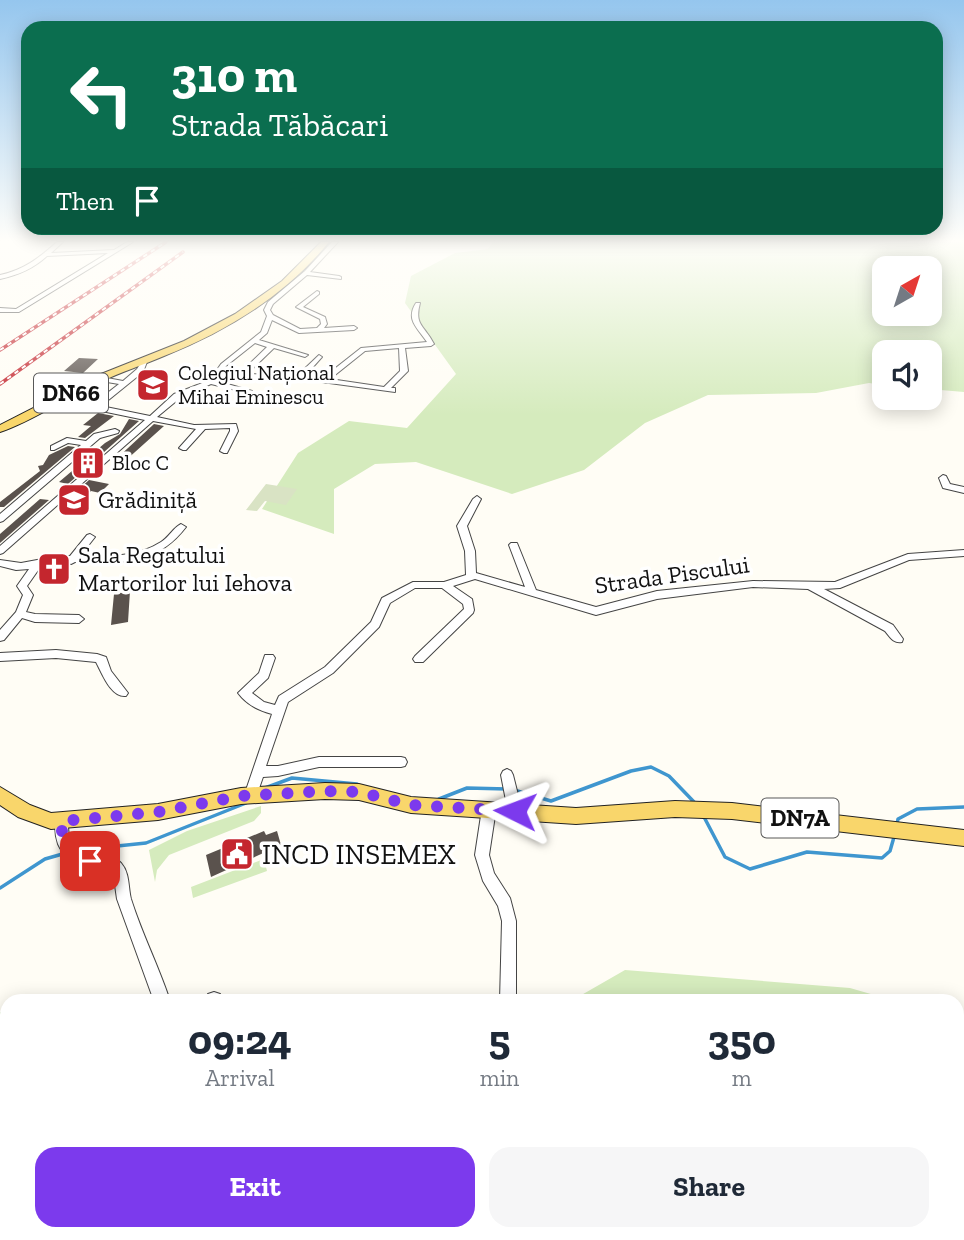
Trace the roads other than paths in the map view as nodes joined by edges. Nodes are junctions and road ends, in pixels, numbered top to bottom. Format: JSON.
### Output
{"nodes":[{"id":1,"x":36,"y":300,"type":"edge"},
{"id":2,"x":262,"y":300,"type":"edge"},
{"id":3,"x":274,"y":300,"type":"edge"},
{"id":4,"x":308,"y":300,"type":"edge"},
{"id":5,"x":418,"y":303,"type":"dead end"},
{"id":6,"x":0,"y":310,"type":"edge"},
{"id":7,"x":270,"y":315,"type":"junction"},
{"id":8,"x":354,"y":328,"type":"dead end"},
{"id":9,"x":320,"y":329,"type":"junction"},
{"id":10,"x":255,"y":341,"type":"junction"},
{"id":11,"x":272,"y":346,"type":"junction"},
{"id":12,"x":402,"y":347,"type":"junction"},
{"id":13,"x":305,"y":355,"type":"dead end"},
{"id":14,"x":319,"y":358,"type":"dead end"},
{"id":15,"x":144,"y":362,"type":"junction"},
{"id":16,"x":241,"y":376,"type":"junction"},
{"id":17,"x":300,"y":377,"type":"junction"},
{"id":18,"x":214,"y":379,"type":"junction"},
{"id":19,"x":110,"y":380,"type":"junction"},
{"id":20,"x":321,"y":380,"type":"junction"},
{"id":21,"x":124,"y":383,"type":"junction"},
{"id":22,"x":248,"y":391,"type":"dead end"},
{"id":23,"x":153,"y":416,"type":"junction"},
{"id":24,"x":204,"y":426,"type":"junction"},
{"id":25,"x":0,"y":429,"type":"edge"},
{"id":26,"x":115,"y":431,"type":"dead end"},
{"id":27,"x":0,"y":434,"type":"edge"},
{"id":28,"x":88,"y":444,"type":"junction"},
{"id":29,"x":54,"y":448,"type":"dead end"},
{"id":30,"x":183,"y":448,"type":"dead end"},
{"id":31,"x":224,"y":451,"type":"dead end"},
{"id":32,"x":943,"y":478,"type":"dead end"},
{"id":33,"x":964,"y":490,"type":"edge"},
{"id":34,"x":477,"y":499,"type":"dead end"},
{"id":35,"x":0,"y":519,"type":"edge"},
{"id":36,"x":181,"y":527,"type":"dead end"},
{"id":37,"x":90,"y":537,"type":"dead end"},
{"id":38,"x":514,"y":545,"type":"dead end"},
{"id":39,"x":0,"y":551,"type":"edge"},
{"id":40,"x":964,"y":553,"type":"edge"},
{"id":41,"x":71,"y":561,"type":"junction"},
{"id":42,"x":0,"y":563,"type":"edge"},
{"id":43,"x":36,"y":566,"type":"junction"},
{"id":44,"x":471,"y":576,"type":"junction"},
{"id":45,"x":444,"y":585,"type":"junction"},
{"id":46,"x":811,"y":587,"type":"junction"},
{"id":47,"x":533,"y":592,"type":"junction"},
{"id":48,"x":20,"y":614,"type":"junction"},
{"id":49,"x":79,"y":619,"type":"dead end"},
{"id":50,"x":0,"y":637,"type":"edge"},
{"id":51,"x":898,"y":639,"type":"dead end"},
{"id":52,"x":0,"y":657,"type":"edge"},
{"id":53,"x":269,"y":658,"type":"dead end"},
{"id":54,"x":419,"y":659,"type":"dead end"},
{"id":55,"x":122,"y":692,"type":"dead end"},
{"id":56,"x":277,"y":710,"type":"junction"},
{"id":57,"x":401,"y":762,"type":"dead end"},
{"id":58,"x":257,"y":772,"type":"junction"},
{"id":59,"x":0,"y":795,"type":"edge"},
{"id":60,"x":258,"y":796,"type":"junction"},
{"id":61,"x":489,"y":809,"type":"junction"},
{"id":62,"x":62,"y":821,"type":"junction"},
{"id":63,"x":964,"y":838,"type":"edge"},
{"id":64,"x":159,"y":994,"type":"edge"},
{"id":65,"x":508,"y":994,"type":"edge"}],
"edges":[{"from":1,"to":6,"type":"street"},
{"from":2,"to":15,"type":"main road","number":"DN66"},
{"from":3,"to":7,"type":"street"},
{"from":4,"to":9,"type":"street"},
{"from":5,"to":12,"type":"street"},
{"from":7,"to":9,"type":"street"},
{"from":7,"to":10,"type":"street"},
{"from":8,"to":9,"type":"street"},
{"from":10,"to":11,"type":"street"},
{"from":10,"to":18,"type":"street"},
{"from":11,"to":13,"type":"street"},
{"from":11,"to":16,"type":"street"},
{"from":12,"to":20,"type":"street"},
{"from":12,"to":20,"type":"street"},
{"from":14,"to":17,"type":"street"},
{"from":15,"to":19,"type":"main road","number":"DN66"},
{"from":15,"to":21,"type":"street"},
{"from":15,"to":25,"type":"main road","number":"DN66"},
{"from":16,"to":17,"type":"street"},
{"from":16,"to":18,"type":"street"},
{"from":17,"to":20,"type":"street"},
{"from":18,"to":22,"type":"street"},
{"from":18,"to":23,"type":"street"},
{"from":19,"to":21,"type":"street"},
{"from":19,"to":27,"type":"main road","number":"DN66"},
{"from":21,"to":23,"type":"street"},
{"from":23,"to":24,"type":"street"},
{"from":23,"to":39,"type":"street"},
{"from":24,"to":30,"type":"street"},
{"from":24,"to":31,"type":"street"},
{"from":26,"to":28,"type":"street"},
{"from":28,"to":29,"type":"street"},
{"from":28,"to":35,"type":"street"},
{"from":32,"to":33,"type":"street"},
{"from":34,"to":44,"type":"street"},
{"from":36,"to":41,"type":"street"},
{"from":37,"to":41,"type":"street"},
{"from":38,"to":47,"type":"street"},
{"from":40,"to":46,"type":"street","name":"Strada Piscului"},
{"from":41,"to":43,"type":"street"},
{"from":42,"to":43,"type":"street"},
{"from":43,"to":48,"type":"street"},
{"from":44,"to":45,"type":"street"},
{"from":44,"to":47,"type":"street","name":"Strada Piscului"},
{"from":45,"to":54,"type":"street"},
{"from":45,"to":56,"type":"street"},
{"from":46,"to":47,"type":"street","name":"Strada Piscului"},
{"from":46,"to":51,"type":"street"},
{"from":48,"to":49,"type":"street"},
{"from":48,"to":50,"type":"street"},
{"from":52,"to":55,"type":"street"},
{"from":53,"to":56,"type":"street"},
{"from":56,"to":58,"type":"street"},
{"from":57,"to":58,"type":"street"},
{"from":58,"to":60,"type":"street"},
{"from":59,"to":62,"type":"main road","number":"DN7A"},
{"from":60,"to":61,"type":"main road","number":"DN7A"},
{"from":60,"to":62,"type":"main road","number":"DN7A"},
{"from":61,"to":63,"type":"main road","number":"DN7A"},
{"from":61,"to":65,"type":"street"},
{"from":62,"to":64,"type":"street"}]}
